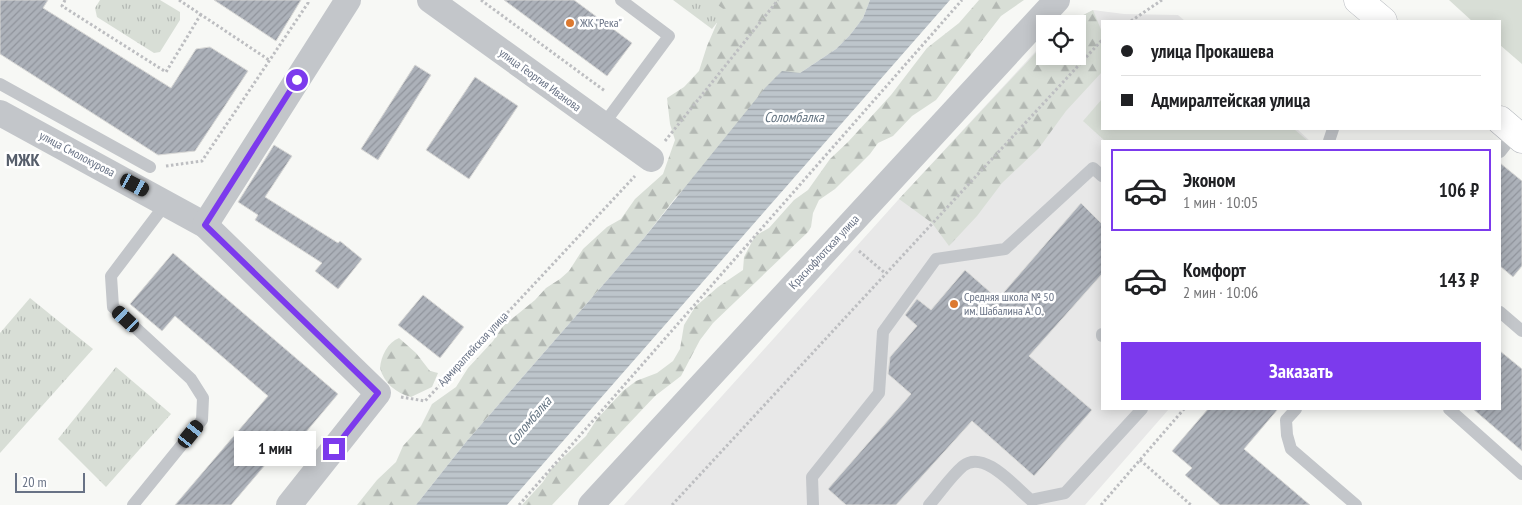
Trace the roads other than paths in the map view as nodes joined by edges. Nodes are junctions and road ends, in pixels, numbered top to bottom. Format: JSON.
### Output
{"nodes":[{"id":1,"x":348,"y":0,"type":"edge"},
{"id":2,"x":430,"y":0,"type":"edge"},
{"id":3,"x":621,"y":0,"type":"edge"},
{"id":4,"x":1057,"y":0,"type":"edge"},
{"id":5,"x":1358,"y":0,"type":"edge"},
{"id":6,"x":1382,"y":20,"type":"edge"},
{"id":7,"x":0,"y":84,"type":"edge"},
{"id":8,"x":3,"y":120,"type":"edge"},
{"id":9,"x":603,"y":125,"type":"junction"},
{"id":10,"x":651,"y":159,"type":"road end"},
{"id":11,"x":150,"y":167,"type":"road end"},
{"id":12,"x":1101,"y":175,"type":"edge"},
{"id":13,"x":167,"y":202,"type":"junction"},
{"id":14,"x":205,"y":225,"type":"junction"},
{"id":15,"x":1501,"y":313,"type":"edge"},
{"id":16,"x":1520,"y":325,"type":"edge"},
{"id":17,"x":1141,"y":410,"type":"edge"},
{"id":18,"x":1295,"y":410,"type":"edge"},
{"id":19,"x":1450,"y":410,"type":"edge"},
{"id":20,"x":1522,"y":474,"type":"edge"},
{"id":21,"x":134,"y":505,"type":"edge"},
{"id":22,"x":289,"y":505,"type":"edge"},
{"id":23,"x":591,"y":505,"type":"edge"},
{"id":24,"x":813,"y":505,"type":"edge"},
{"id":25,"x":929,"y":505,"type":"edge"},
{"id":26,"x":1356,"y":505,"type":"edge"}],
"edges":[{"from":1,"to":14,"type":"street"},
{"from":2,"to":9,"type":"street","name":"улица Георгия Иванова"},
{"from":3,"to":9,"type":"lane"},
{"from":4,"to":23,"type":"street","name":"Краснофлотская улица"},
{"from":5,"to":6,"type":"main road"},
{"from":7,"to":11,"type":"lane"},
{"from":8,"to":13,"type":"street","name":"улица Смолокурова"},
{"from":9,"to":10,"type":"street","name":"улица Георгия Иванова"},
{"from":12,"to":24,"type":"lane"},
{"from":13,"to":14,"type":"street","name":"улица Смолокурова"},
{"from":13,"to":21,"type":"lane"},
{"from":14,"to":22,"type":"street","name":"улица Смолокурова"},
{"from":15,"to":16,"type":"lane"},
{"from":17,"to":25,"type":"lane"},
{"from":18,"to":26,"type":"lane"},
{"from":19,"to":20,"type":"lane"}]}
